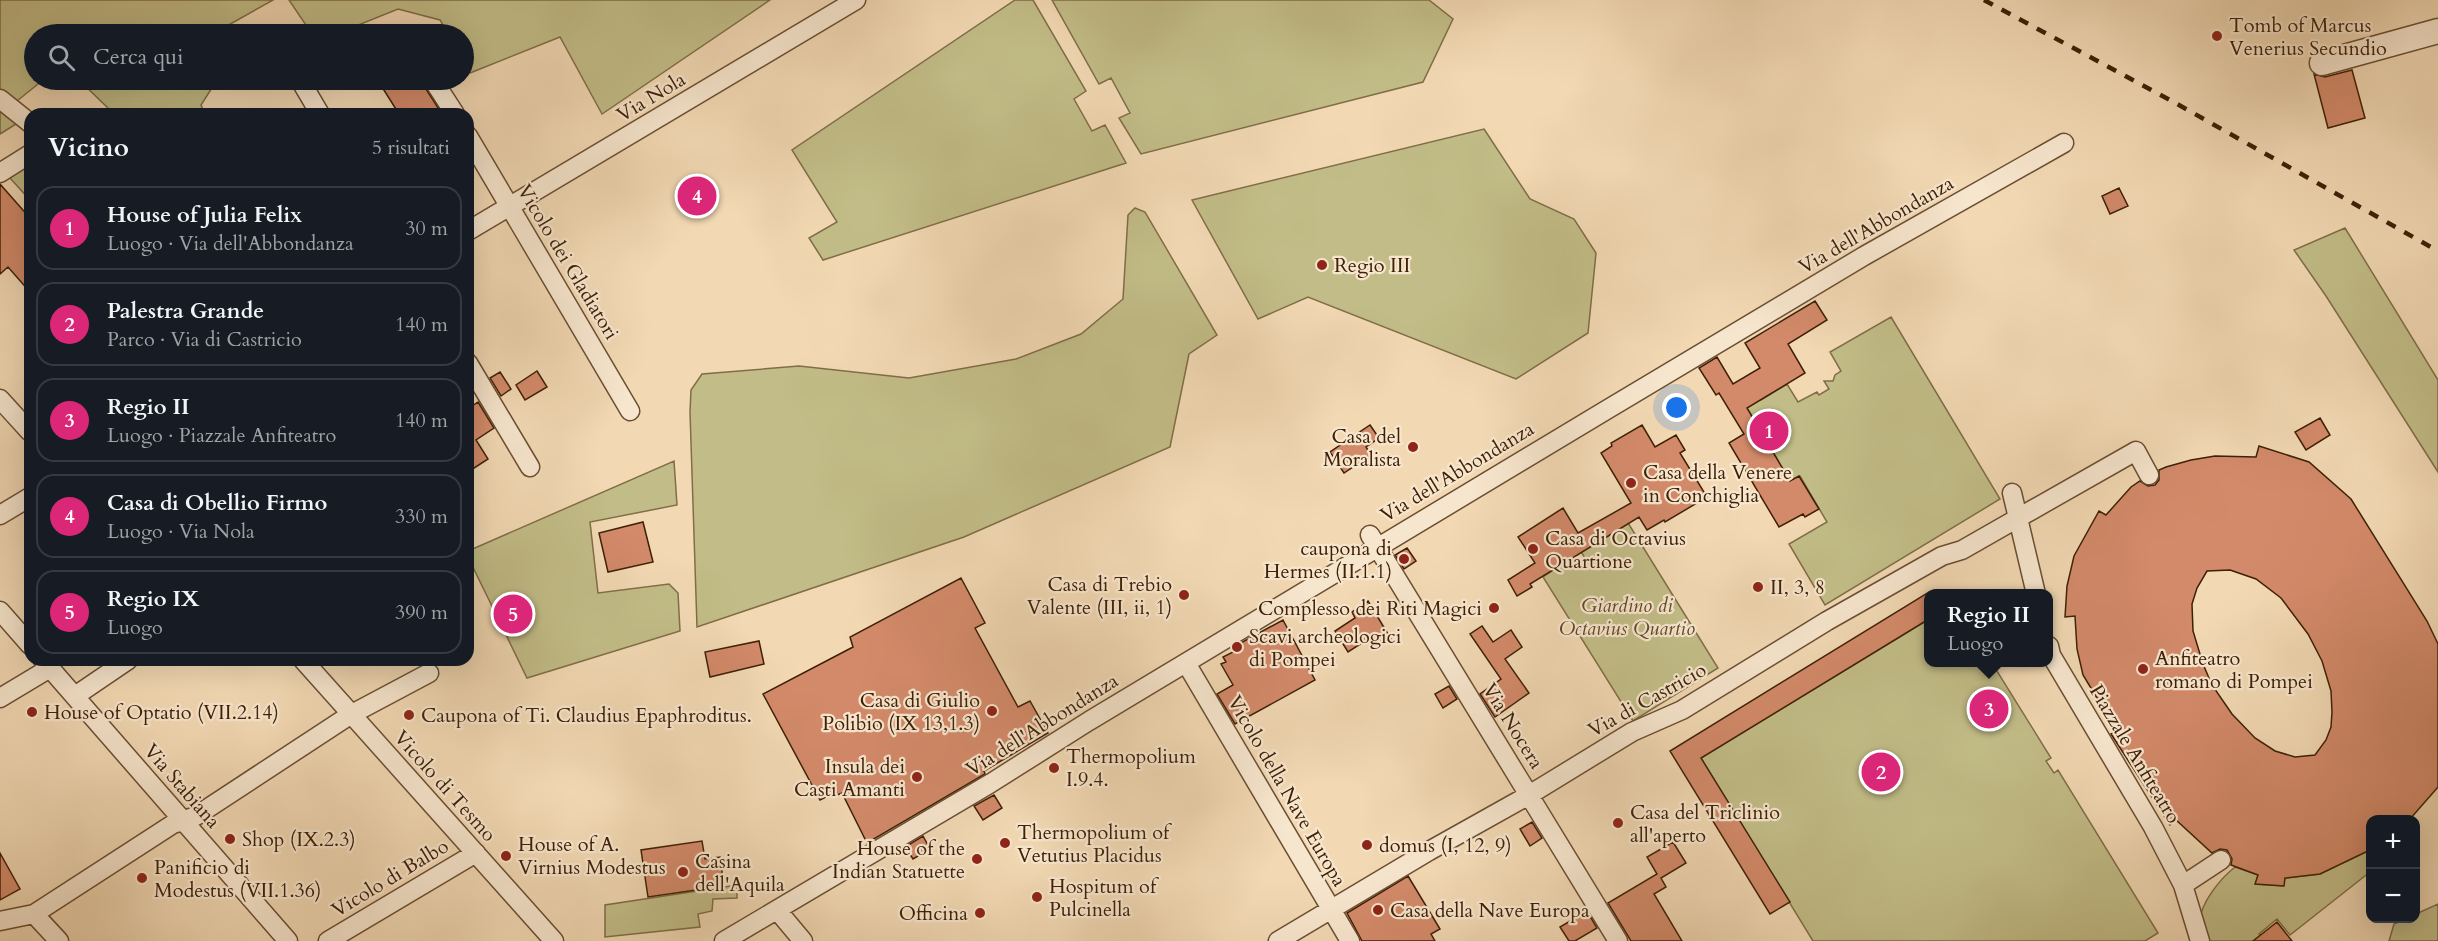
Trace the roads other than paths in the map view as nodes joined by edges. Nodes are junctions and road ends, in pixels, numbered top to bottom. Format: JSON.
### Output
{"nodes":[{"id":1,"x":856,"y":0,"type":"edge"},
{"id":2,"x":2438,"y":31,"type":"edge"},
{"id":3,"x":2322,"y":63,"type":"dead end"},
{"id":4,"x":306,"y":90,"type":"edge"},
{"id":5,"x":439,"y":90,"type":"edge"},
{"id":6,"x":0,"y":99,"type":"edge"},
{"id":7,"x":316,"y":108,"type":"edge"},
{"id":8,"x":451,"y":108,"type":"edge"},
{"id":9,"x":24,"y":118,"type":"edge"},
{"id":10,"x":2064,"y":143,"type":"dead end"},
{"id":11,"x":474,"y":147,"type":"edge"},
{"id":12,"x":24,"y":158,"type":"edge"},
{"id":13,"x":0,"y":173,"type":"edge"},
{"id":14,"x":509,"y":208,"type":"junction"},
{"id":15,"x":474,"y":228,"type":"edge"},
{"id":16,"x":474,"y":373,"type":"edge"},
{"id":17,"x":0,"y":399,"type":"edge"},
{"id":18,"x":630,"y":411,"type":"dead end"},
{"id":19,"x":24,"y":425,"type":"edge"},
{"id":20,"x":530,"y":467,"type":"dead end"},
{"id":21,"x":2149,"y":475,"type":"dead end"},
{"id":22,"x":2012,"y":493,"type":"dead end"},
{"id":23,"x":24,"y":501,"type":"edge"},
{"id":24,"x":0,"y":515,"type":"edge"},
{"id":25,"x":2018,"y":518,"type":"junction"},
{"id":26,"x":1373,"y":541,"type":"junction"},
{"id":27,"x":2035,"y":589,"type":"edge"},
{"id":28,"x":0,"y":611,"type":"edge"},
{"id":29,"x":24,"y":638,"type":"edge"},
{"id":30,"x":2053,"y":658,"type":"edge"},
{"id":31,"x":1186,"y":663,"type":"junction"},
{"id":32,"x":44,"y":666,"type":"edge"},
{"id":33,"x":49,"y":666,"type":"edge"},
{"id":34,"x":119,"y":666,"type":"edge"},
{"id":35,"x":308,"y":666,"type":"edge"},
{"id":36,"x":429,"y":672,"type":"dead end"},
{"id":37,"x":75,"y":696,"type":"junction"},
{"id":38,"x":0,"y":698,"type":"edge"},
{"id":39,"x":350,"y":715,"type":"junction"},
{"id":40,"x":1529,"y":795,"type":"junction"},
{"id":41,"x":183,"y":820,"type":"junction"},
{"id":42,"x":476,"y":853,"type":"junction"},
{"id":43,"x":2221,"y":860,"type":"dead end"},
{"id":44,"x":2184,"y":885,"type":"junction"},
{"id":45,"x":1330,"y":909,"type":"junction"},
{"id":46,"x":777,"y":910,"type":"junction"},
{"id":47,"x":34,"y":914,"type":"junction"},
{"id":48,"x":0,"y":921,"type":"edge"},
{"id":49,"x":59,"y":941,"type":"edge"},
{"id":50,"x":288,"y":941,"type":"edge"},
{"id":51,"x":328,"y":941,"type":"edge"},
{"id":52,"x":554,"y":941,"type":"edge"},
{"id":53,"x":724,"y":941,"type":"edge"},
{"id":54,"x":802,"y":941,"type":"edge"},
{"id":55,"x":1278,"y":941,"type":"edge"},
{"id":56,"x":1350,"y":941,"type":"edge"},
{"id":57,"x":1617,"y":941,"type":"edge"},
{"id":58,"x":2200,"y":941,"type":"edge"}],
"edges":[{"from":1,"to":14,"type":"street","name":"Via Nola"},
{"from":2,"to":3,"type":"street"},
{"from":4,"to":7,"type":"street"},
{"from":5,"to":8,"type":"street"},
{"from":6,"to":9,"type":"street"},
{"from":10,"to":26,"type":"street","name":"Via dell'Abbondanza"},
{"from":11,"to":14,"type":"street","name":"Vicolo dei Gladiatori"},
{"from":12,"to":13,"type":"street"},
{"from":14,"to":15,"type":"street","name":"Via Nola"},
{"from":14,"to":18,"type":"street","name":"Vicolo dei Gladiatori"},
{"from":16,"to":20,"type":"street"},
{"from":17,"to":19,"type":"street"},
{"from":21,"to":25,"type":"street","name":"Via di Castricio"},
{"from":22,"to":25,"type":"street"},
{"from":23,"to":24,"type":"street"},
{"from":25,"to":27,"type":"street"},
{"from":25,"to":40,"type":"street","name":"Via di Castricio"},
{"from":26,"to":31,"type":"street","name":"Via dell'Abbondanza"},
{"from":26,"to":40,"type":"street","name":"Via Nocera"},
{"from":28,"to":29,"type":"street"},
{"from":30,"to":44,"type":"street","name":"Piazzale Anfiteatro"},
{"from":31,"to":45,"type":"street","name":"Vicolo della Nave Europa"},
{"from":31,"to":46,"type":"street","name":"Via dell'Abbondanza"},
{"from":32,"to":38,"type":"street"},
{"from":33,"to":37,"type":"street","name":"Via Stabiana"},
{"from":34,"to":37,"type":"street"},
{"from":35,"to":39,"type":"street","name":"Vicolo di Tesmo"},
{"from":36,"to":39,"type":"street"},
{"from":37,"to":41,"type":"street","name":"Via Stabiana"},
{"from":39,"to":41,"type":"street"},
{"from":39,"to":42,"type":"street","name":"Vicolo di Tesmo"},
{"from":40,"to":45,"type":"street","name":"Via di Castricio"},
{"from":40,"to":57,"type":"street","name":"Via Nocera"},
{"from":41,"to":47,"type":"street"},
{"from":41,"to":50,"type":"street","name":"Via Stabiana"},
{"from":42,"to":51,"type":"street","name":"Vicolo di Balbo"},
{"from":42,"to":52,"type":"street","name":"Vicolo di Tesmo"},
{"from":43,"to":44,"type":"street"},
{"from":44,"to":58,"type":"street","name":"Piazzale Anfiteatro"},
{"from":45,"to":55,"type":"street","name":"Via di Castricio"},
{"from":45,"to":56,"type":"street","name":"Vicolo della Nave Europa"},
{"from":46,"to":53,"type":"street","name":"Via dell'Abbondanza"},
{"from":46,"to":54,"type":"street"},
{"from":47,"to":48,"type":"street"},
{"from":47,"to":49,"type":"street"}]}
